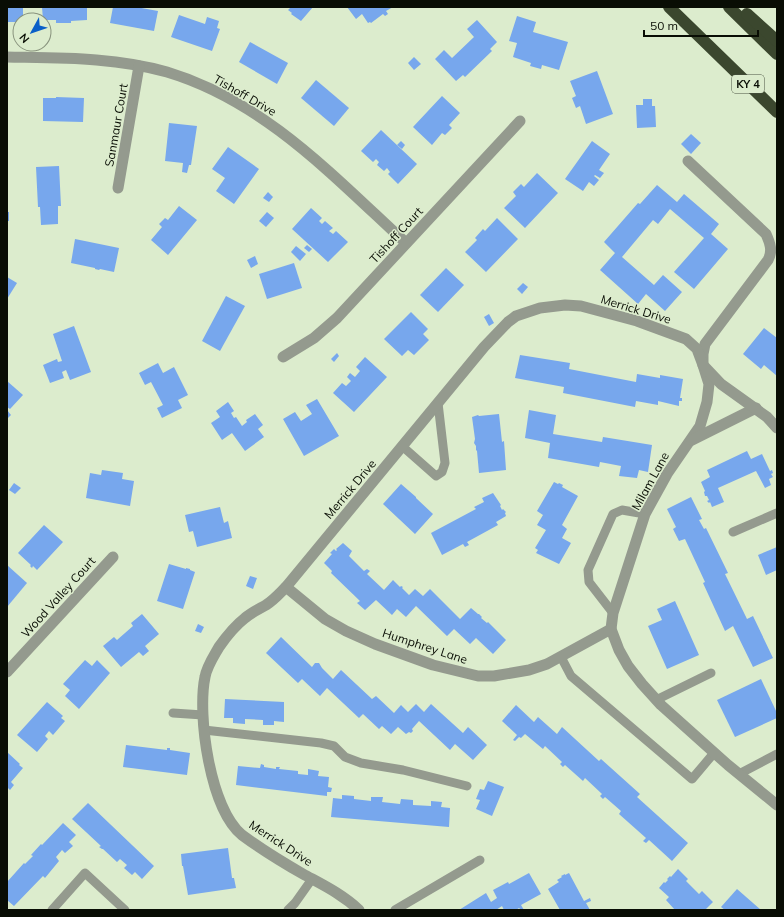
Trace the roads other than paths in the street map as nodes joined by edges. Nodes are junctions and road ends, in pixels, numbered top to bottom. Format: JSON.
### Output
{"nodes":[{"id":1,"x":669,"y":7,"type":"edge"},
{"id":2,"x":729,"y":7,"type":"edge"},
{"id":3,"x":739,"y":7,"type":"edge"},
{"id":4,"x":777,"y":41,"type":"edge"},
{"id":5,"x":777,"y":54,"type":"edge"},
{"id":6,"x":719,"y":55,"type":"junction"},
{"id":7,"x":7,"y":57,"type":"edge"},
{"id":8,"x":139,"y":66,"type":"junction"},
{"id":9,"x":777,"y":112,"type":"edge"},
{"id":10,"x":777,"y":120,"type":"edge"},
{"id":11,"x":520,"y":122,"type":"dead end"},
{"id":12,"x":688,"y":161,"type":"dead end"},
{"id":13,"x":118,"y":188,"type":"dead end"},
{"id":14,"x":406,"y":243,"type":"junction"},
{"id":15,"x":283,"y":357,"type":"dead end"},
{"id":16,"x":703,"y":365,"type":"junction"},
{"id":17,"x":438,"y":403,"type":"junction"},
{"id":18,"x":756,"y":408,"type":"junction"},
{"id":19,"x":777,"y":428,"type":"edge"},
{"id":20,"x":691,"y":440,"type":"junction"},
{"id":21,"x":402,"y":446,"type":"junction"},
{"id":22,"x":777,"y":513,"type":"edge"},
{"id":23,"x":645,"y":514,"type":"junction"},
{"id":24,"x":733,"y":532,"type":"dead end"},
{"id":25,"x":113,"y":557,"type":"dead end"},
{"id":26,"x":286,"y":586,"type":"junction"},
{"id":27,"x":613,"y":613,"type":"junction"},
{"id":28,"x":611,"y":629,"type":"junction"},
{"id":29,"x":561,"y":657,"type":"junction"},
{"id":30,"x":7,"y":672,"type":"edge"},
{"id":31,"x":711,"y":673,"type":"dead end"},
{"id":32,"x":656,"y":700,"type":"junction"},
{"id":33,"x":173,"y":713,"type":"dead end"},
{"id":34,"x":203,"y":715,"type":"junction"},
{"id":35,"x":204,"y":730,"type":"junction"},
{"id":36,"x":714,"y":753,"type":"junction"},
{"id":37,"x":777,"y":754,"type":"edge"},
{"id":38,"x":739,"y":774,"type":"junction"},
{"id":39,"x":468,"y":786,"type":"dead end"},
{"id":40,"x":777,"y":805,"type":"edge"},
{"id":41,"x":480,"y":860,"type":"dead end"},
{"id":42,"x":312,"y":879,"type":"junction"},
{"id":43,"x":295,"y":908,"type":"edge"},
{"id":44,"x":52,"y":910,"type":"edge"},
{"id":45,"x":125,"y":910,"type":"edge"},
{"id":46,"x":359,"y":910,"type":"edge"},
{"id":47,"x":395,"y":910,"type":"edge"}],
"edges":[{"from":1,"to":6,"type":"highway","number":"KY 4"},
{"from":2,"to":5,"type":"highway"},
{"from":3,"to":4,"type":"highway"},
{"from":6,"to":9,"type":"highway","number":"KY 4"},
{"from":6,"to":10,"type":"highway"},
{"from":7,"to":8,"type":"street","name":"Tishoff Drive"},
{"from":8,"to":13,"type":"street","name":"Sanmaur Court"},
{"from":8,"to":14,"type":"street","name":"Tishoff Drive"},
{"from":11,"to":14,"type":"street","name":"Tishoff Court"},
{"from":12,"to":16,"type":"street","name":"Milam Lane"},
{"from":14,"to":15,"type":"street","name":"Tishoff Court"},
{"from":16,"to":17,"type":"street","name":"Merrick Drive"},
{"from":16,"to":18,"type":"street","name":"Merrick Drive"},
{"from":16,"to":20,"type":"street","name":"Milam Lane"},
{"from":17,"to":21,"type":"street","name":"Merrick Drive"},
{"from":17,"to":21,"type":"lane"},
{"from":18,"to":19,"type":"street","name":"Merrick Drive"},
{"from":18,"to":20,"type":"street"},
{"from":20,"to":23,"type":"street","name":"Milam Lane"},
{"from":21,"to":26,"type":"street","name":"Merrick Drive"},
{"from":22,"to":24,"type":"lane"},
{"from":23,"to":27,"type":"street","name":"Milam Lane"},
{"from":23,"to":27,"type":"lane"},
{"from":25,"to":30,"type":"street","name":"Wood Valley Court"},
{"from":26,"to":29,"type":"street","name":"Humphrey Lane"},
{"from":26,"to":34,"type":"street","name":"Merrick Drive"},
{"from":27,"to":28,"type":"street","name":"Milam Lane"},
{"from":28,"to":29,"type":"street","name":"Humphrey Lane"},
{"from":28,"to":32,"type":"street","name":"Milam Lane"},
{"from":29,"to":36,"type":"lane"},
{"from":31,"to":32,"type":"lane"},
{"from":32,"to":36,"type":"street","name":"Milam Lane"},
{"from":33,"to":34,"type":"lane"},
{"from":34,"to":35,"type":"street","name":"Merrick Drive"},
{"from":35,"to":39,"type":"lane"},
{"from":35,"to":42,"type":"street","name":"Merrick Drive"},
{"from":36,"to":38,"type":"street","name":"Milam Lane"},
{"from":37,"to":38,"type":"lane"},
{"from":38,"to":40,"type":"street","name":"Milam Lane"},
{"from":41,"to":47,"type":"lane"},
{"from":42,"to":43,"type":"lane"},
{"from":42,"to":46,"type":"street","name":"Merrick Drive"},
{"from":44,"to":45,"type":"lane"}]}
